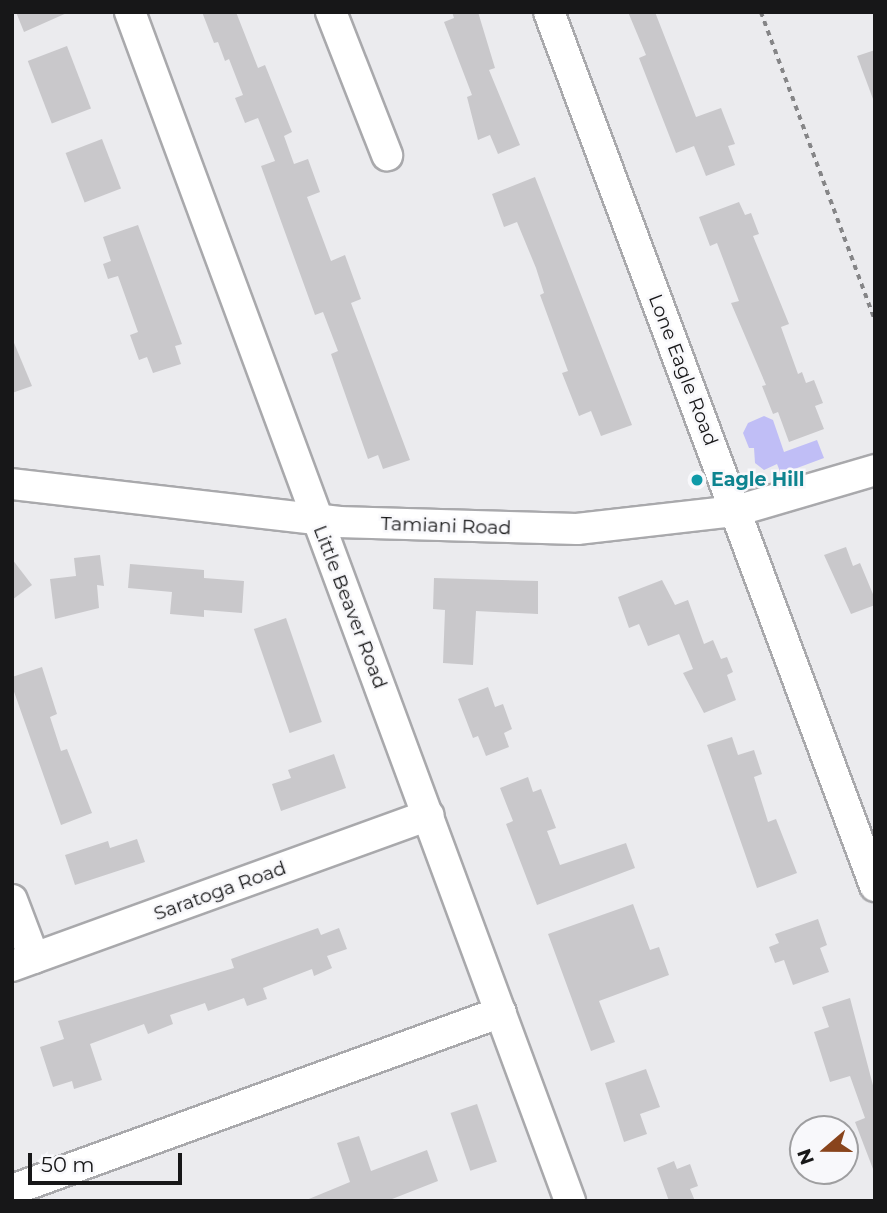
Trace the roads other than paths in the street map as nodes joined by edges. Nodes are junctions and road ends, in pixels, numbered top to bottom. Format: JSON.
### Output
{"nodes":[{"id":1,"x":130,"y":12,"type":"edge"},
{"id":2,"x":331,"y":12,"type":"edge"},
{"id":3,"x":549,"y":12,"type":"edge"},
{"id":4,"x":387,"y":155,"type":"dead end"},
{"id":5,"x":875,"y":470,"type":"edge"},
{"id":6,"x":12,"y":484,"type":"edge"},
{"id":7,"x":736,"y":511,"type":"junction"},
{"id":8,"x":317,"y":520,"type":"junction"},
{"id":9,"x":429,"y":815,"type":"junction"},
{"id":10,"x":875,"y":886,"type":"edge"},
{"id":11,"x":12,"y":900,"type":"edge"},
{"id":12,"x":23,"y":962,"type":"edge"},
{"id":13,"x":501,"y":1012,"type":"junction"},
{"id":14,"x":12,"y":1190,"type":"edge"},
{"id":15,"x":570,"y":1201,"type":"edge"}],
"edges":[{"from":1,"to":8,"type":"street","name":"Little Beaver Road"},
{"from":2,"to":4,"type":"street"},
{"from":3,"to":7,"type":"street","name":"Lone Eagle Road"},
{"from":5,"to":7,"type":"street","name":"Tamiani Road"},
{"from":6,"to":8,"type":"street","name":"Tamiani Road"},
{"from":7,"to":8,"type":"street","name":"Tamiani Road"},
{"from":7,"to":10,"type":"street","name":"Lone Eagle Road"},
{"from":8,"to":9,"type":"street","name":"Little Beaver Road"},
{"from":9,"to":12,"type":"street","name":"Saratoga Road"},
{"from":9,"to":13,"type":"street","name":"Little Beaver Road"},
{"from":11,"to":12,"type":"street"},
{"from":13,"to":14,"type":"street"},
{"from":13,"to":15,"type":"street","name":"Little Beaver Road"}]}
